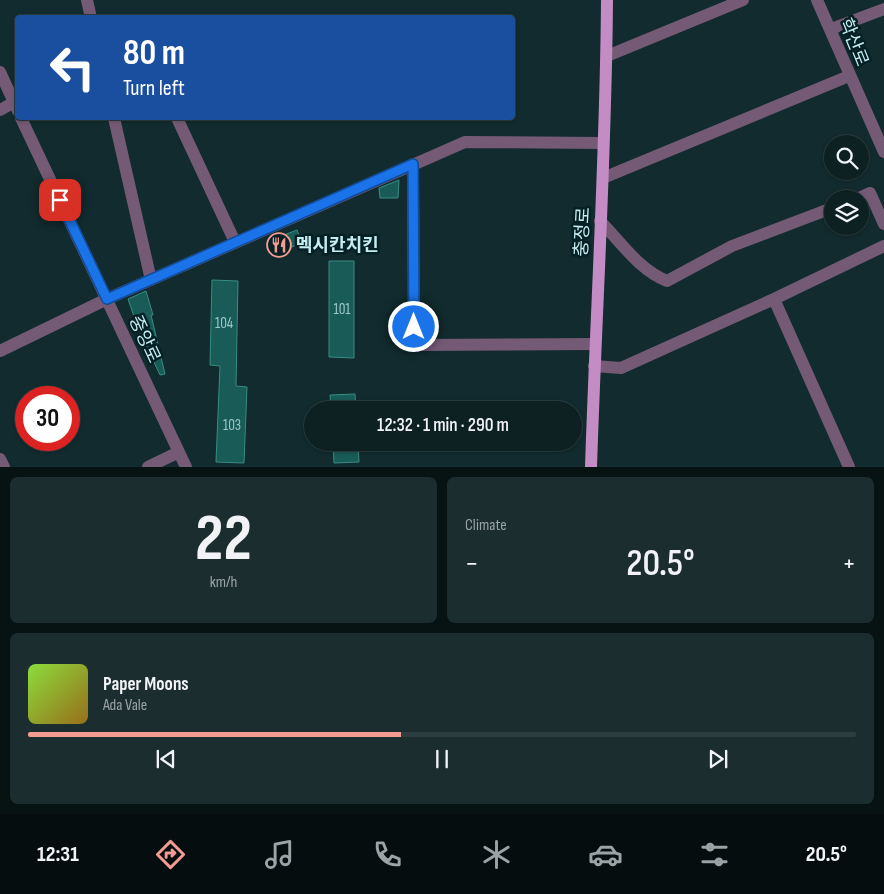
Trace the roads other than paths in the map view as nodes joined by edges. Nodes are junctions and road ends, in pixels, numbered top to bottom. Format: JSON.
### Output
{"nodes":[{"id":1,"x":87,"y":0,"type":"edge"},
{"id":2,"x":607,"y":0,"type":"edge"},
{"id":3,"x":743,"y":0,"type":"edge"},
{"id":4,"x":817,"y":0,"type":"edge"},
{"id":5,"x":884,"y":8,"type":"edge"},
{"id":6,"x":90,"y":15,"type":"edge"},
{"id":7,"x":831,"y":30,"type":"junction"},
{"id":8,"x":607,"y":56,"type":"junction"},
{"id":9,"x":0,"y":72,"type":"edge"},
{"id":10,"x":850,"y":76,"type":"junction"},
{"id":11,"x":15,"y":103,"type":"edge"},
{"id":12,"x":15,"y":105,"type":"edge"},
{"id":13,"x":0,"y":110,"type":"edge"},
{"id":14,"x":22,"y":120,"type":"edge"},
{"id":15,"x":114,"y":120,"type":"edge"},
{"id":16,"x":178,"y":120,"type":"edge"},
{"id":17,"x":603,"y":143,"type":"junction"},
{"id":18,"x":884,"y":152,"type":"edge"},
{"id":19,"x":413,"y":164,"type":"junction"},
{"id":20,"x":603,"y":178,"type":"junction"},
{"id":21,"x":869,"y":193,"type":"edge"},
{"id":22,"x":824,"y":211,"type":"edge"},
{"id":23,"x":600,"y":222,"type":"junction"},
{"id":24,"x":884,"y":224,"type":"edge"},
{"id":25,"x":235,"y":242,"type":"junction"},
{"id":26,"x":884,"y":246,"type":"edge"},
{"id":27,"x":151,"y":280,"type":"junction"},
{"id":28,"x":107,"y":299,"type":"junction"},
{"id":29,"x":774,"y":299,"type":"junction"},
{"id":30,"x":594,"y":344,"type":"junction"},
{"id":31,"x":0,"y":351,"type":"edge"},
{"id":32,"x":594,"y":366,"type":"junction"},
{"id":33,"x":178,"y":452,"type":"junction"},
{"id":34,"x":0,"y":459,"type":"edge"},
{"id":35,"x":4,"y":466,"type":"edge"},
{"id":36,"x":148,"y":466,"type":"edge"},
{"id":37,"x":186,"y":466,"type":"edge"},
{"id":38,"x":591,"y":466,"type":"edge"},
{"id":39,"x":849,"y":466,"type":"edge"}],
"edges":[{"from":1,"to":6,"type":"street"},
{"from":2,"to":8,"type":"main road","name":"충정로"},
{"from":3,"to":8,"type":"street"},
{"from":4,"to":7,"type":"street","name":"학산로"},
{"from":5,"to":7,"type":"street"},
{"from":7,"to":10,"type":"street","name":"학산로"},
{"from":8,"to":17,"type":"main road","name":"충정로"},
{"from":9,"to":11,"type":"street"},
{"from":10,"to":18,"type":"street","name":"학산로"},
{"from":10,"to":20,"type":"street"},
{"from":12,"to":13,"type":"street"},
{"from":14,"to":28,"type":"street","name":"중앙로"},
{"from":15,"to":27,"type":"street"},
{"from":16,"to":25,"type":"street"},
{"from":17,"to":19,"type":"street"},
{"from":17,"to":20,"type":"main road","name":"충정로"},
{"from":19,"to":25,"type":"street"},
{"from":19,"to":30,"type":"street"},
{"from":20,"to":23,"type":"main road","name":"충정로"},
{"from":21,"to":24,"type":"street"},
{"from":22,"to":23,"type":"street"},
{"from":23,"to":30,"type":"main road","name":"충정로"},
{"from":25,"to":27,"type":"street"},
{"from":26,"to":29,"type":"street"},
{"from":27,"to":28,"type":"street"},
{"from":28,"to":31,"type":"street"},
{"from":28,"to":33,"type":"street","name":"중앙로"},
{"from":29,"to":32,"type":"street"},
{"from":29,"to":39,"type":"street"},
{"from":30,"to":32,"type":"main road","name":"충정로"},
{"from":32,"to":38,"type":"main road","name":"충정로"},
{"from":33,"to":36,"type":"street"},
{"from":33,"to":37,"type":"street","name":"중앙로"},
{"from":34,"to":35,"type":"street"}]}
